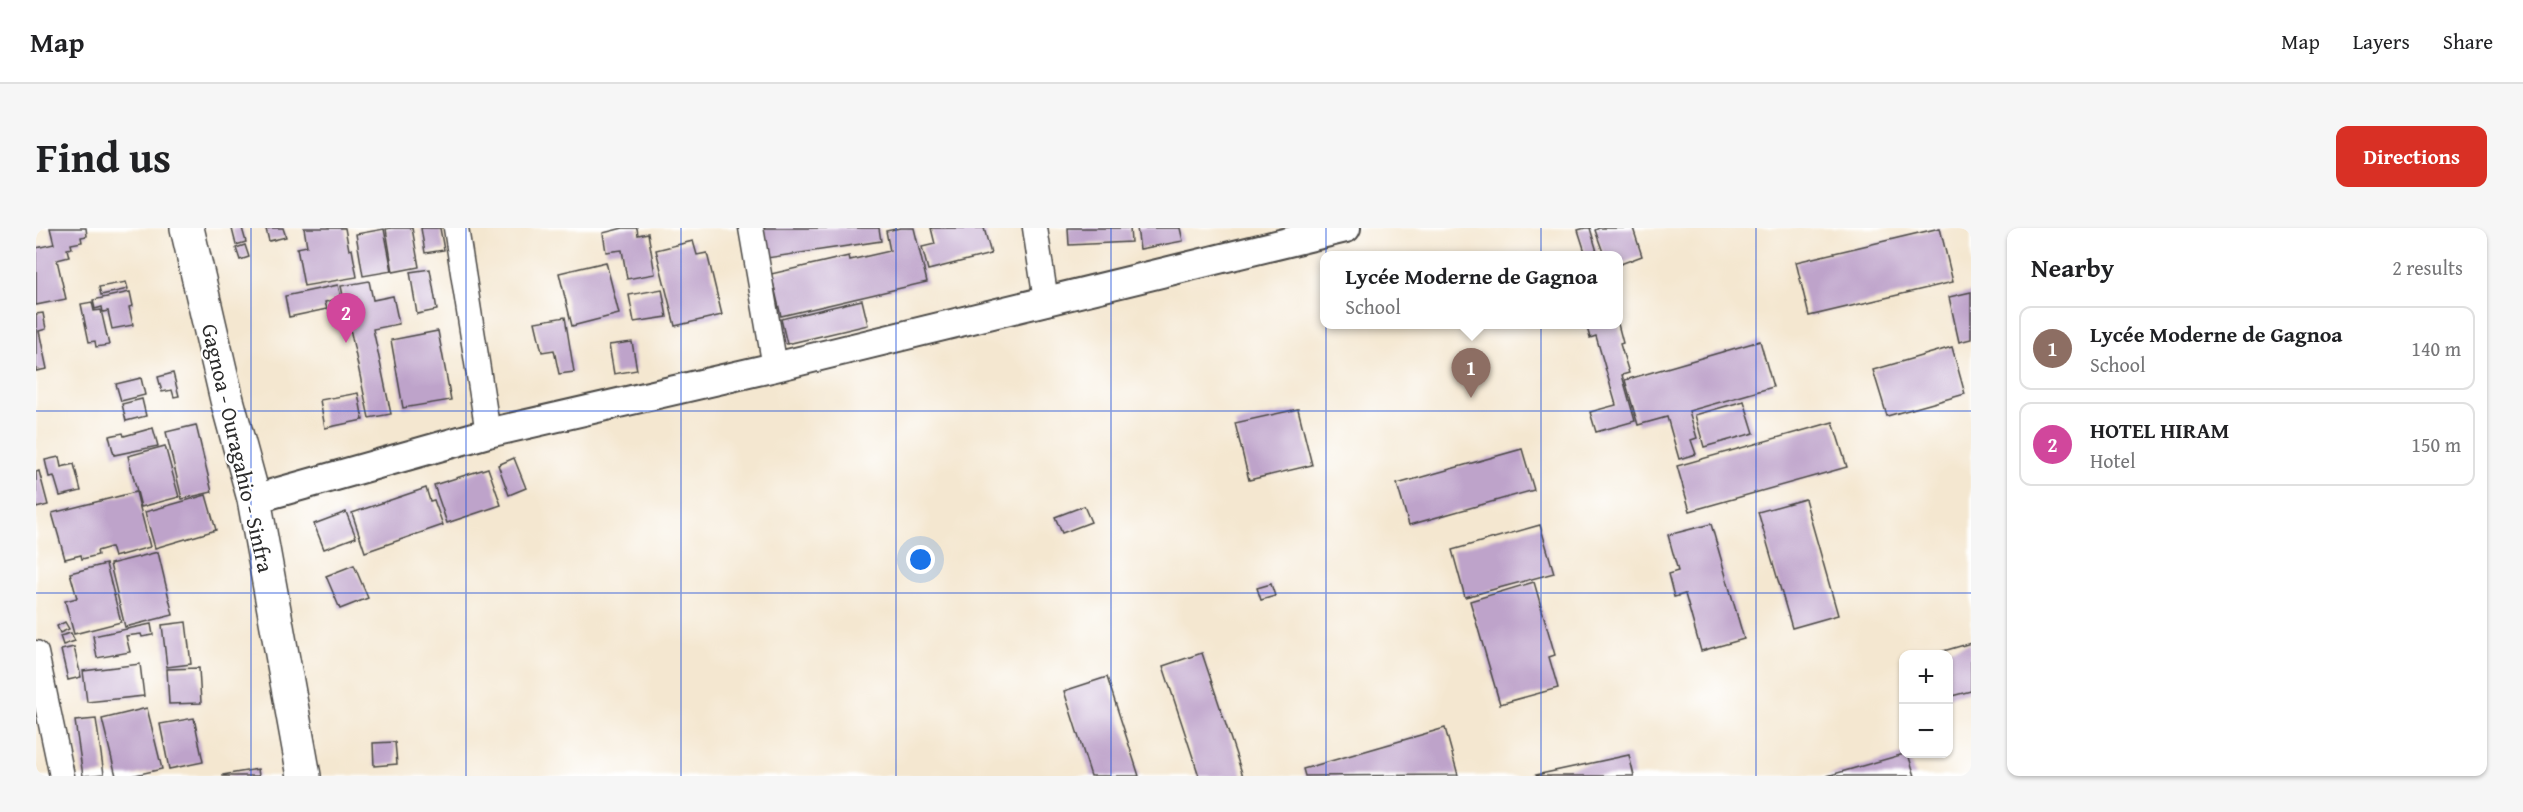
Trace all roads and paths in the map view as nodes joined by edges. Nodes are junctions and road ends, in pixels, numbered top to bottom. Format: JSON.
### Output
{"nodes":[{"id":1,"x":187,"y":228,"type":"edge"},
{"id":2,"x":456,"y":228,"type":"edge"},
{"id":3,"x":751,"y":228,"type":"edge"},
{"id":4,"x":1035,"y":228,"type":"edge"},
{"id":5,"x":1335,"y":229,"type":"edge"},
{"id":6,"x":1046,"y":301,"type":"junction"},
{"id":7,"x":775,"y":367,"type":"junction"},
{"id":8,"x":488,"y":433,"type":"junction"},
{"id":9,"x":254,"y":499,"type":"junction"},
{"id":10,"x":36,"y":653,"type":"edge"},
{"id":11,"x":62,"y":776,"type":"edge"},
{"id":12,"x":304,"y":776,"type":"edge"}],
"edges":[{"from":1,"to":9,"type":"main road","name":"Gagnoa - Ouragahio - Sinfra"},
{"from":2,"to":8,"type":"street"},
{"from":3,"to":7,"type":"street"},
{"from":4,"to":6,"type":"street"},
{"from":5,"to":6,"type":"street"},
{"from":6,"to":7,"type":"street"},
{"from":7,"to":8,"type":"street"},
{"from":8,"to":9,"type":"street"},
{"from":9,"to":12,"type":"main road","name":"Gagnoa - Ouragahio - Sinfra"},
{"from":10,"to":11,"type":"street"}]}
